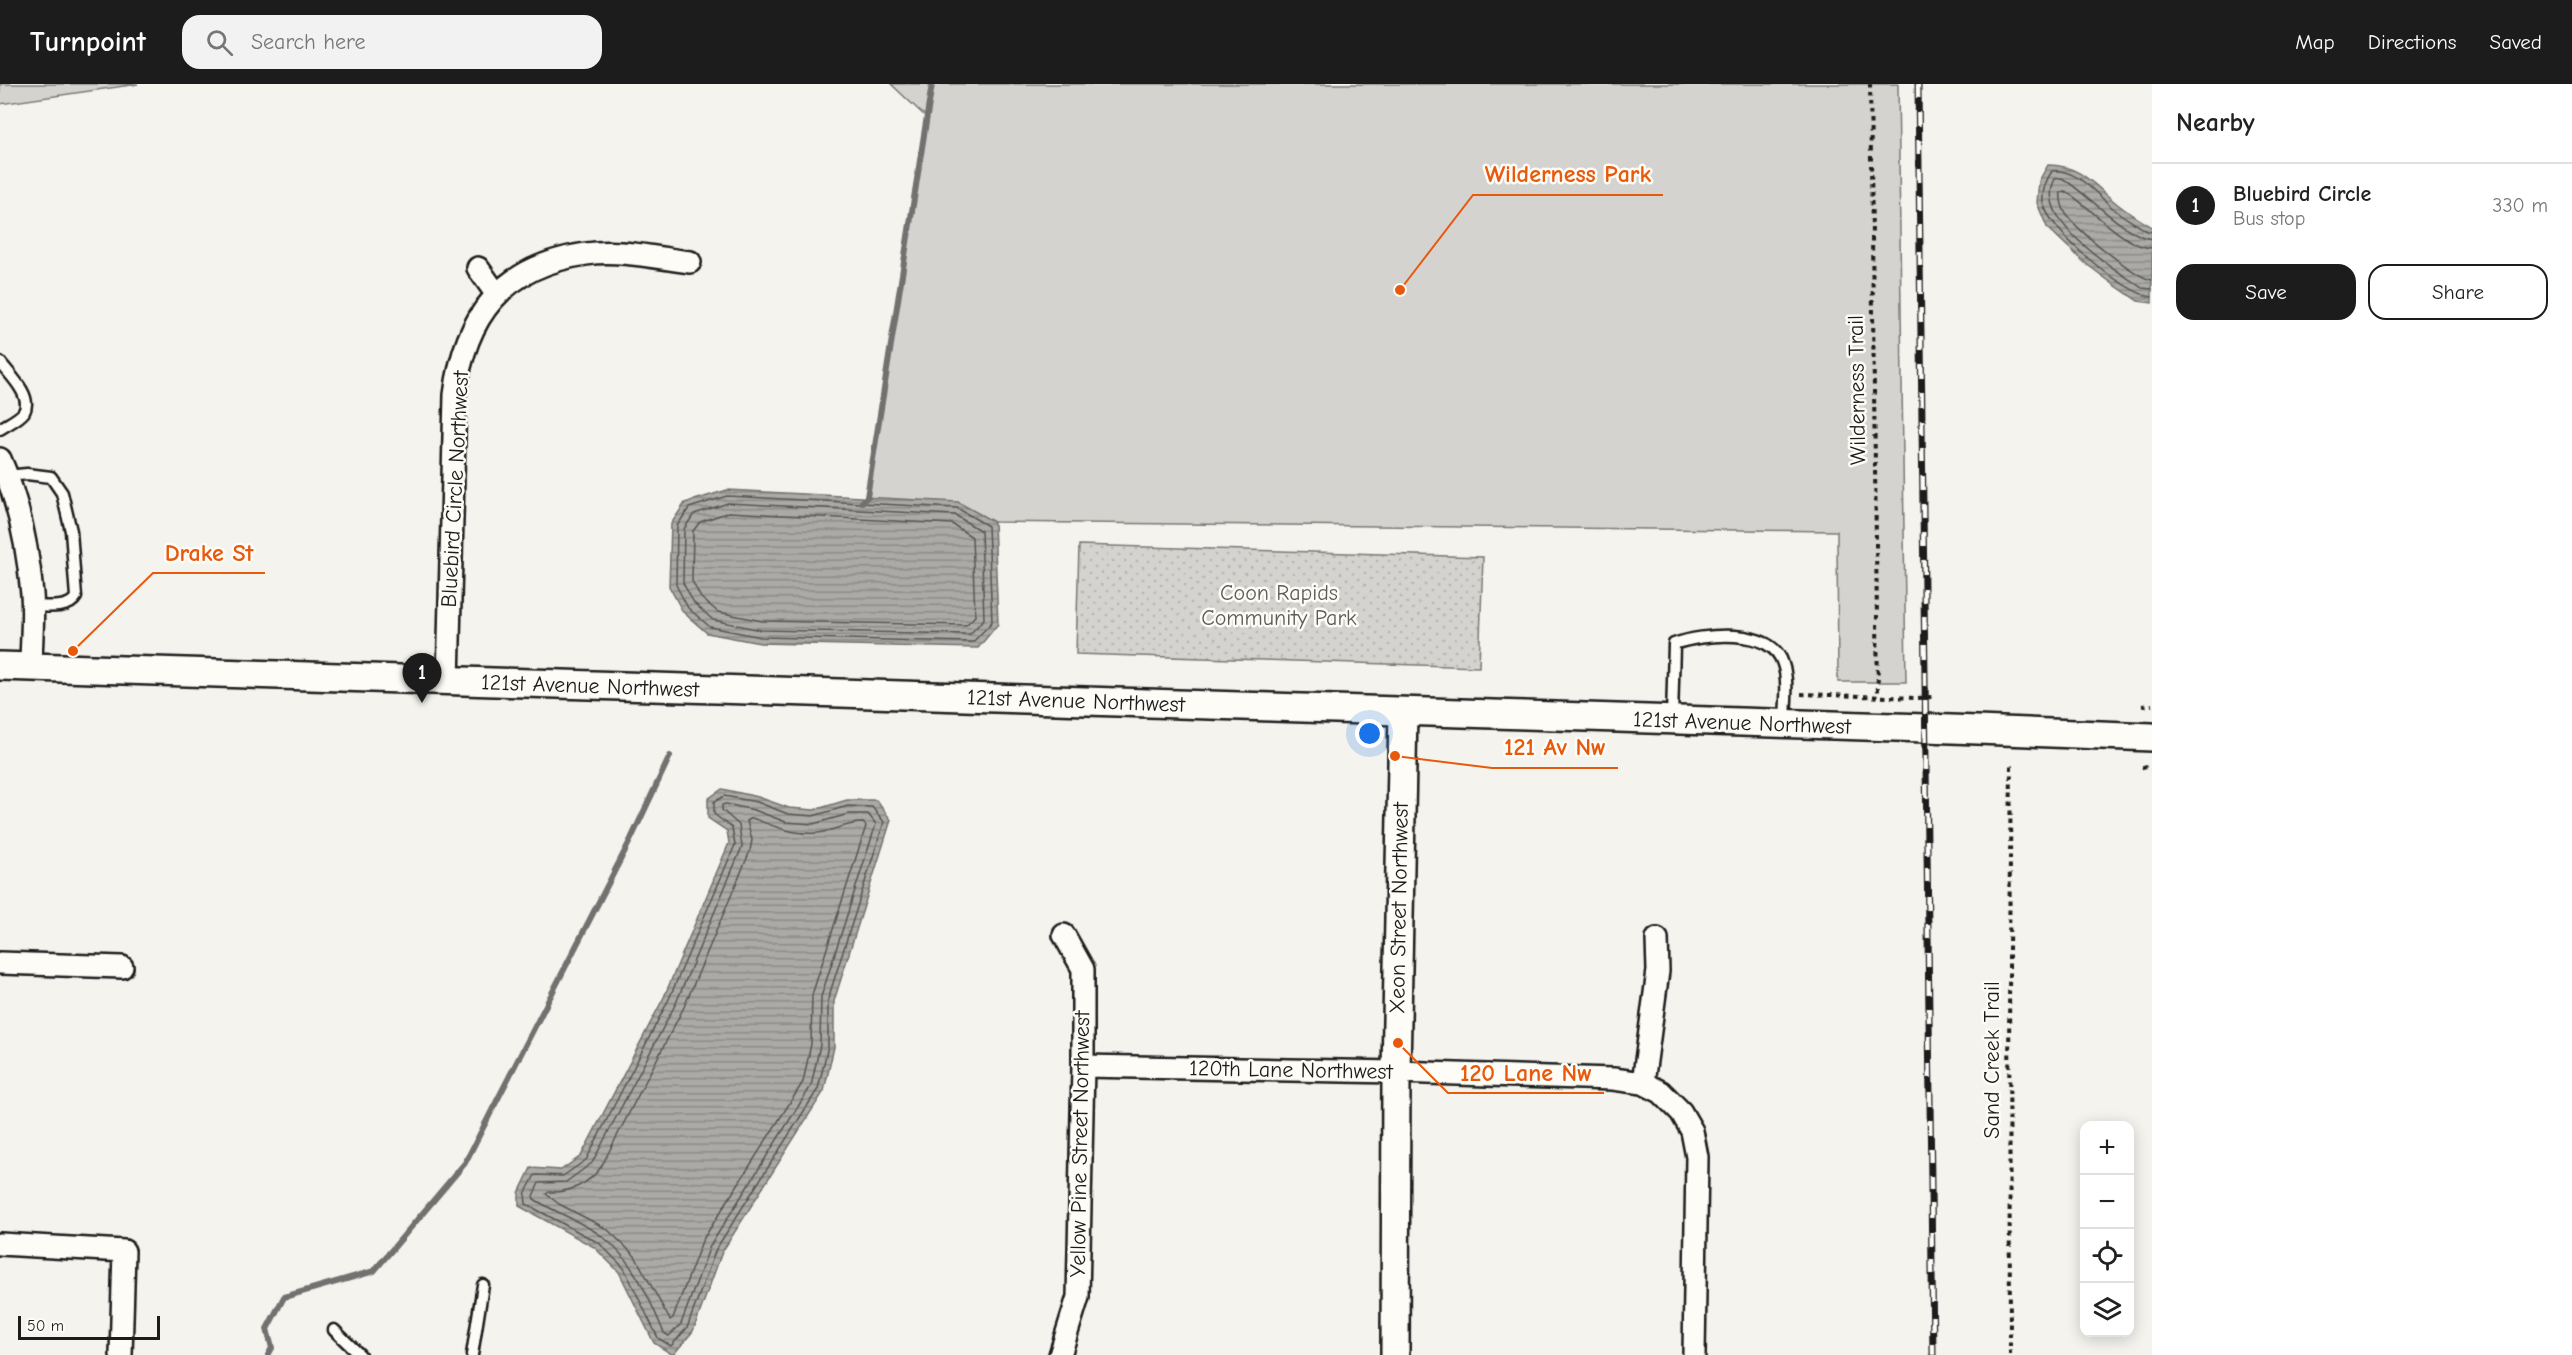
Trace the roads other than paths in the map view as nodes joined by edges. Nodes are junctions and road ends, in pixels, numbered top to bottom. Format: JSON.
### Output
{"nodes":[{"id":1,"x":690,"y":262,"type":"dead end"},
{"id":2,"x":478,"y":268,"type":"dead end"},
{"id":3,"x":497,"y":295,"type":"junction"},
{"id":4,"x":0,"y":362,"type":"edge"},
{"id":5,"x":0,"y":429,"type":"edge"},
{"id":6,"x":3,"y":468,"type":"edge"},
{"id":7,"x":32,"y":606,"type":"junction"},
{"id":8,"x":0,"y":666,"type":"edge"},
{"id":9,"x":31,"y":668,"type":"junction"},
{"id":10,"x":448,"y":682,"type":"junction"},
{"id":11,"x":1403,"y":712,"type":"junction"},
{"id":12,"x":1672,"y":722,"type":"junction"},
{"id":13,"x":1785,"y":725,"type":"junction"},
{"id":14,"x":2152,"y":737,"type":"edge"},
{"id":15,"x":1064,"y":935,"type":"dead end"},
{"id":16,"x":1657,"y":939,"type":"dead end"},
{"id":17,"x":0,"y":963,"type":"edge"},
{"id":18,"x":122,"y":967,"type":"dead end"},
{"id":19,"x":1083,"y":1066,"type":"junction"},
{"id":20,"x":1396,"y":1072,"type":"junction"},
{"id":21,"x":1643,"y":1083,"type":"junction"},
{"id":22,"x":0,"y":1244,"type":"edge"},
{"id":23,"x":483,"y":1285,"type":"dead end"},
{"id":24,"x":334,"y":1330,"type":"dead end"},
{"id":25,"x":121,"y":1355,"type":"edge"},
{"id":26,"x":360,"y":1355,"type":"edge"},
{"id":27,"x":472,"y":1355,"type":"edge"},
{"id":28,"x":1060,"y":1355,"type":"edge"},
{"id":29,"x":1395,"y":1355,"type":"edge"},
{"id":30,"x":1694,"y":1355,"type":"edge"}],
"edges":[{"from":1,"to":3,"type":"street","name":"Bluebird Circle Northwest"},
{"from":2,"to":3,"type":"street"},
{"from":3,"to":10,"type":"street","name":"Bluebird Circle Northwest"},
{"from":4,"to":5,"type":"lane"},
{"from":6,"to":7,"type":"street"},
{"from":6,"to":7,"type":"lane"},
{"from":7,"to":9,"type":"street"},
{"from":8,"to":9,"type":"street","name":"121st Avenue Northwest"},
{"from":9,"to":10,"type":"street","name":"121st Avenue Northwest"},
{"from":10,"to":11,"type":"street","name":"121st Avenue Northwest"},
{"from":11,"to":12,"type":"street","name":"121st Avenue Northwest"},
{"from":11,"to":20,"type":"street","name":"Xeon Street Northwest"},
{"from":12,"to":13,"type":"street","name":"121st Avenue Northwest"},
{"from":12,"to":13,"type":"lane"},
{"from":13,"to":14,"type":"street","name":"121st Avenue Northwest"},
{"from":15,"to":19,"type":"street","name":"Yellow Pine Street Northwest"},
{"from":16,"to":21,"type":"street"},
{"from":17,"to":18,"type":"street"},
{"from":19,"to":20,"type":"street","name":"120th Lane Northwest"},
{"from":19,"to":28,"type":"street","name":"Yellow Pine Street Northwest"},
{"from":20,"to":21,"type":"street","name":"120th Lane Northwest"},
{"from":20,"to":29,"type":"street","name":"Xeon Street Northwest"},
{"from":21,"to":30,"type":"street"},
{"from":22,"to":25,"type":"street"},
{"from":23,"to":27,"type":"lane"},
{"from":24,"to":26,"type":"lane"}]}
